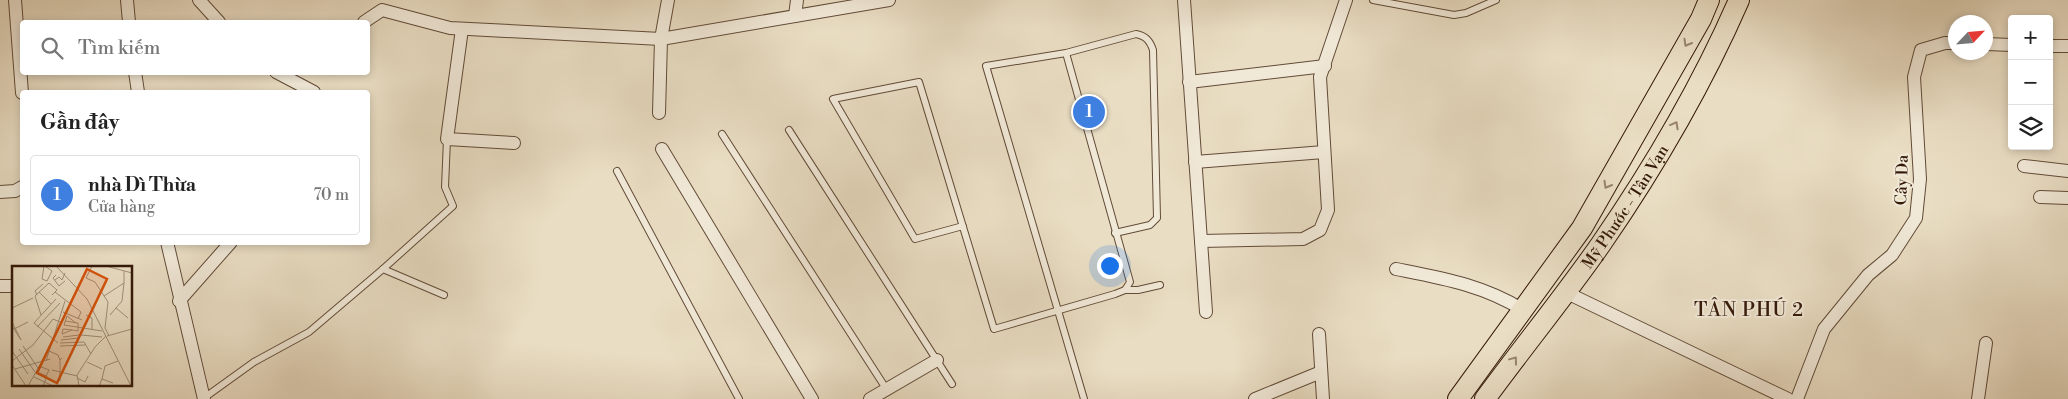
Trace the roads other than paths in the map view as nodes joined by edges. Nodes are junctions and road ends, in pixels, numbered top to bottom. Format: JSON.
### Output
{"nodes":[{"id":1,"x":15,"y":0,"type":"edge"},
{"id":2,"x":127,"y":0,"type":"edge"},
{"id":3,"x":200,"y":0,"type":"edge"},
{"id":4,"x":668,"y":0,"type":"edge"},
{"id":5,"x":797,"y":0,"type":"edge"},
{"id":6,"x":889,"y":0,"type":"edge"},
{"id":7,"x":1184,"y":0,"type":"edge"},
{"id":8,"x":1346,"y":0,"type":"edge"},
{"id":9,"x":1373,"y":0,"type":"edge"},
{"id":10,"x":1496,"y":0,"type":"edge"},
{"id":11,"x":1709,"y":0,"type":"edge"},
{"id":12,"x":1740,"y":0,"type":"edge"},
{"id":13,"x":795,"y":16,"type":"junction"},
{"id":14,"x":129,"y":20,"type":"edge"},
{"id":15,"x":217,"y":20,"type":"edge"},
{"id":16,"x":367,"y":20,"type":"edge"},
{"id":17,"x":462,"y":29,"type":"junction"},
{"id":18,"x":661,"y":39,"type":"junction"},
{"id":19,"x":1948,"y":43,"type":"edge"},
{"id":20,"x":1993,"y":44,"type":"edge"},
{"id":21,"x":2008,"y":45,"type":"edge"},
{"id":22,"x":2053,"y":46,"type":"edge"},
{"id":23,"x":2068,"y":46,"type":"edge"},
{"id":24,"x":1066,"y":53,"type":"junction"},
{"id":25,"x":20,"y":66,"type":"edge"},
{"id":26,"x":1325,"y":66,"type":"junction"},
{"id":27,"x":21,"y":75,"type":"edge"},
{"id":28,"x":135,"y":75,"type":"edge"},
{"id":29,"x":282,"y":75,"type":"edge"},
{"id":30,"x":1189,"y":82,"type":"junction"},
{"id":31,"x":22,"y":90,"type":"edge"},
{"id":32,"x":138,"y":90,"type":"edge"},
{"id":33,"x":310,"y":90,"type":"edge"},
{"id":34,"x":658,"y":113,"type":"dead end"},
{"id":35,"x":790,"y":130,"type":"dead end"},
{"id":36,"x":722,"y":134,"type":"dead end"},
{"id":37,"x":447,"y":139,"type":"junction"},
{"id":38,"x":514,"y":143,"type":"dead end"},
{"id":39,"x":662,"y":149,"type":"dead end"},
{"id":40,"x":1324,"y":152,"type":"junction"},
{"id":41,"x":1195,"y":162,"type":"junction"},
{"id":42,"x":2024,"y":166,"type":"dead end"},
{"id":43,"x":618,"y":171,"type":"dead end"},
{"id":44,"x":2068,"y":171,"type":"edge"},
{"id":45,"x":20,"y":188,"type":"edge"},
{"id":46,"x":0,"y":192,"type":"edge"},
{"id":47,"x":2040,"y":197,"type":"dead end"},
{"id":48,"x":2068,"y":198,"type":"edge"},
{"id":49,"x":963,"y":226,"type":"junction"},
{"id":50,"x":1115,"y":233,"type":"junction"},
{"id":51,"x":1201,"y":241,"type":"junction"},
{"id":52,"x":168,"y":245,"type":"edge"},
{"id":53,"x":228,"y":245,"type":"edge"},
{"id":54,"x":383,"y":269,"type":"junction"},
{"id":55,"x":1396,"y":269,"type":"dead end"},
{"id":56,"x":1160,"y":285,"type":"dead end"},
{"id":57,"x":1125,"y":290,"type":"junction"},
{"id":58,"x":1565,"y":292,"type":"junction"},
{"id":59,"x":444,"y":295,"type":"dead end"},
{"id":60,"x":179,"y":301,"type":"junction"},
{"id":61,"x":1523,"y":310,"type":"junction"},
{"id":62,"x":1057,"y":312,"type":"junction"},
{"id":63,"x":1206,"y":312,"type":"dead end"},
{"id":64,"x":1319,"y":334,"type":"dead end"},
{"id":65,"x":1986,"y":343,"type":"dead end"},
{"id":66,"x":937,"y":360,"type":"junction"},
{"id":67,"x":1321,"y":372,"type":"junction"},
{"id":68,"x":952,"y":384,"type":"dead end"},
{"id":69,"x":887,"y":390,"type":"junction"},
{"id":70,"x":203,"y":399,"type":"edge"},
{"id":71,"x":739,"y":399,"type":"edge"},
{"id":72,"x":812,"y":399,"type":"edge"},
{"id":73,"x":870,"y":399,"type":"edge"},
{"id":74,"x":1084,"y":399,"type":"edge"},
{"id":75,"x":1255,"y":399,"type":"edge"},
{"id":76,"x":1323,"y":399,"type":"edge"},
{"id":77,"x":1458,"y":399,"type":"edge"},
{"id":78,"x":1485,"y":399,"type":"edge"},
{"id":79,"x":1788,"y":399,"type":"edge"},
{"id":80,"x":1797,"y":399,"type":"edge"},
{"id":81,"x":1978,"y":399,"type":"edge"}],
"edges":[{"from":1,"to":25,"type":"street"},
{"from":2,"to":14,"type":"street"},
{"from":3,"to":15,"type":"street"},
{"from":4,"to":18,"type":"street"},
{"from":5,"to":13,"type":"street"},
{"from":6,"to":13,"type":"street"},
{"from":7,"to":30,"type":"street"},
{"from":8,"to":26,"type":"street"},
{"from":9,"to":10,"type":"lane"},
{"from":11,"to":61,"type":"main road","name":"Mỹ Phước - Tân Vạn","one_way":true},
{"from":58,"to":12,"type":"main road","name":"Mỹ Phước - Tân Vạn","one_way":true},
{"from":13,"to":18,"type":"street"},
{"from":16,"to":17,"type":"street"},
{"from":17,"to":18,"type":"street"},
{"from":17,"to":37,"type":"street"},
{"from":18,"to":34,"type":"street"},
{"from":19,"to":80,"type":"street","name":"Cây Da"},
{"from":20,"to":21,"type":"street"},
{"from":22,"to":23,"type":"street"},
{"from":24,"to":50,"type":"lane"},
{"from":24,"to":50,"type":"lane"},
{"from":24,"to":62,"type":"lane"},
{"from":26,"to":30,"type":"street"},
{"from":26,"to":40,"type":"street"},
{"from":27,"to":31,"type":"street"},
{"from":28,"to":32,"type":"street"},
{"from":29,"to":33,"type":"street"},
{"from":30,"to":41,"type":"street"},
{"from":35,"to":66,"type":"lane"},
{"from":36,"to":69,"type":"lane"},
{"from":37,"to":38,"type":"street"},
{"from":37,"to":54,"type":"lane"},
{"from":39,"to":72,"type":"street"},
{"from":40,"to":41,"type":"street"},
{"from":40,"to":51,"type":"street"},
{"from":41,"to":51,"type":"street"},
{"from":42,"to":44,"type":"street"},
{"from":43,"to":71,"type":"lane"},
{"from":45,"to":46,"type":"street"},
{"from":47,"to":48,"type":"street"},
{"from":49,"to":49,"type":"lane"},
{"from":49,"to":62,"type":"lane"},
{"from":50,"to":57,"type":"lane"},
{"from":51,"to":63,"type":"street"},
{"from":52,"to":60,"type":"street"},
{"from":53,"to":60,"type":"street"},
{"from":54,"to":59,"type":"lane"},
{"from":54,"to":70,"type":"lane"},
{"from":55,"to":61,"type":"street"},
{"from":56,"to":57,"type":"lane"},
{"from":57,"to":62,"type":"lane"},
{"from":78,"to":58,"type":"main road","name":"Mỹ Phước - Tân Vạn","one_way":true},
{"from":58,"to":79,"type":"street"},
{"from":60,"to":70,"type":"street"},
{"from":61,"to":77,"type":"main road","name":"Mỹ Phước - Tân Vạn"},
{"from":62,"to":74,"type":"lane"},
{"from":64,"to":67,"type":"street"},
{"from":65,"to":81,"type":"street"},
{"from":66,"to":68,"type":"lane"},
{"from":66,"to":69,"type":"street"},
{"from":67,"to":75,"type":"street"},
{"from":67,"to":76,"type":"street"},
{"from":69,"to":73,"type":"street"}]}
